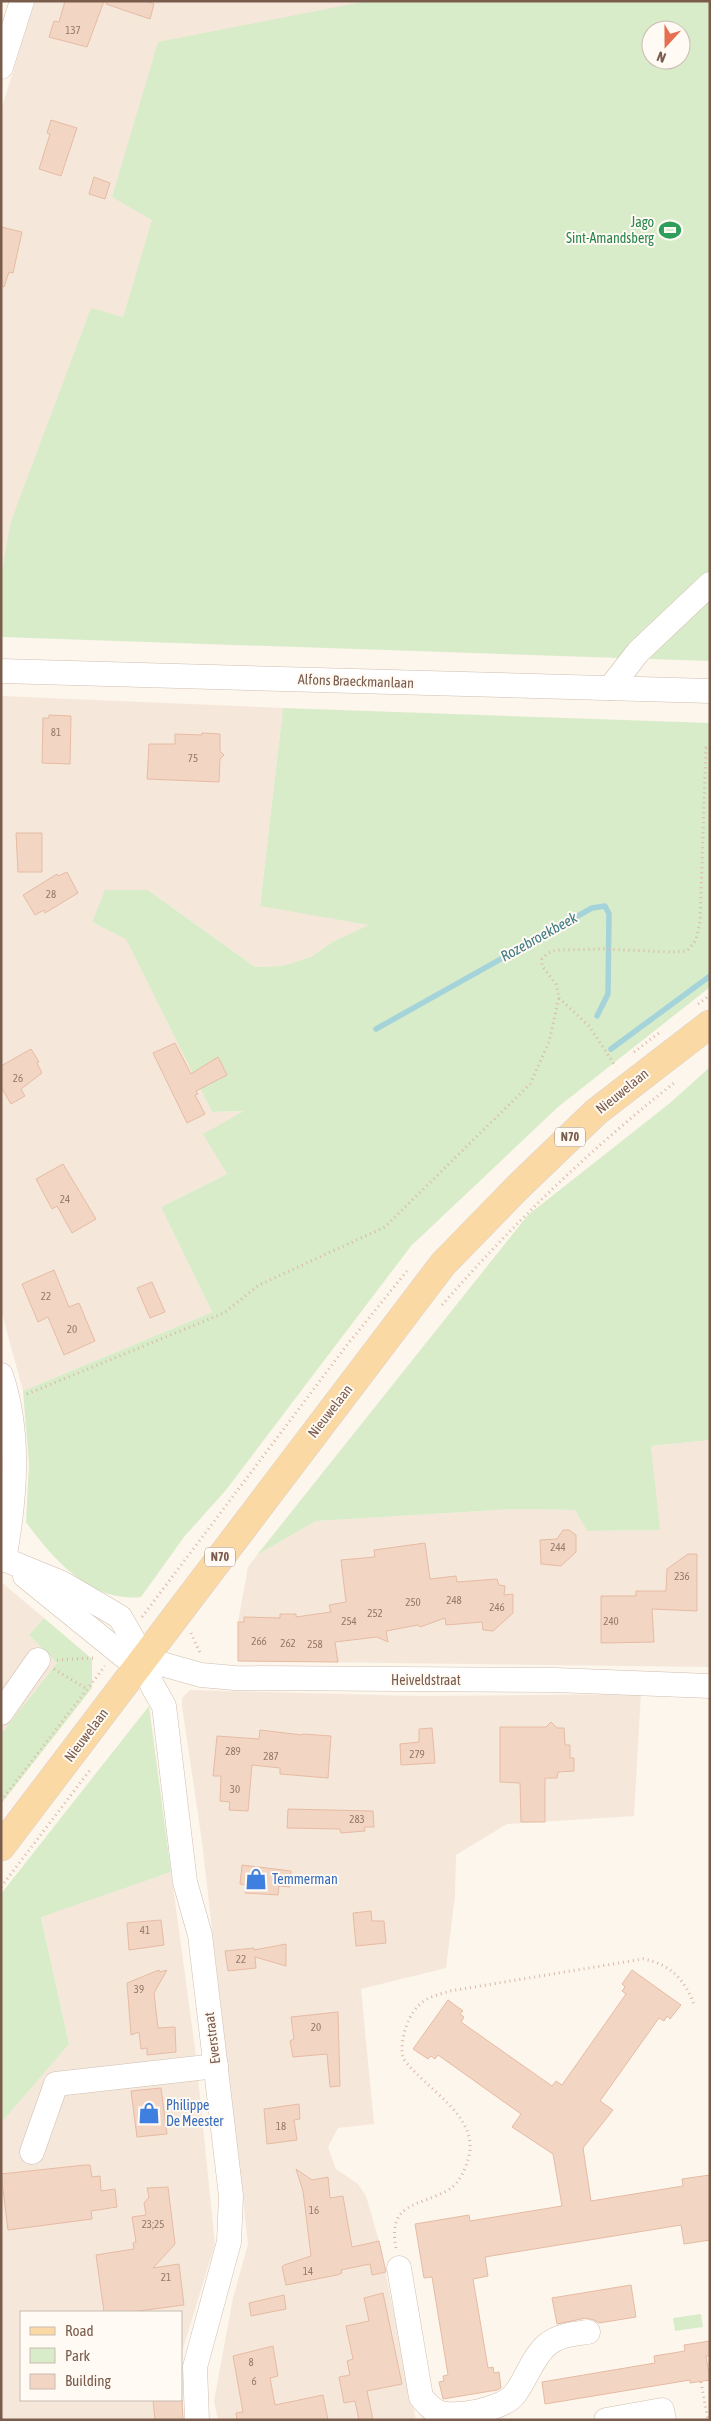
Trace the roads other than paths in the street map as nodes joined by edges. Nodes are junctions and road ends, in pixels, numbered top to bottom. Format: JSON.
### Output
{"nodes":[{"id":1,"x":22,"y":1,"type":"edge"},
{"id":2,"x":1,"y":67,"type":"edge"},
{"id":3,"x":710,"y":584,"type":"edge"},
{"id":4,"x":1,"y":671,"type":"edge"},
{"id":5,"x":610,"y":688,"type":"junction"},
{"id":6,"x":710,"y":691,"type":"edge"},
{"id":7,"x":710,"y":1024,"type":"edge"},
{"id":8,"x":1,"y":1375,"type":"edge"},
{"id":9,"x":3,"y":1559,"type":"edge"},
{"id":10,"x":144,"y":1659,"type":"junction"},
{"id":11,"x":38,"y":1660,"type":"road end"},
{"id":12,"x":710,"y":1686,"type":"edge"},
{"id":13,"x":1,"y":1713,"type":"edge"},
{"id":14,"x":1,"y":1846,"type":"edge"},
{"id":15,"x":216,"y":2066,"type":"junction"},
{"id":16,"x":32,"y":2152,"type":"dead end"},
{"id":17,"x":400,"y":2268,"type":"road end"},
{"id":18,"x":588,"y":2332,"type":"dead end"},
{"id":19,"x":431,"y":2414,"type":"edge"},
{"id":20,"x":197,"y":2420,"type":"edge"},
{"id":21,"x":606,"y":2420,"type":"edge"},
{"id":22,"x":664,"y":2420,"type":"edge"}],
"edges":[{"from":1,"to":2,"type":"street"},
{"from":3,"to":5,"type":"street"},
{"from":4,"to":5,"type":"street","name":"Alfons Braeckmanlaan"},
{"from":5,"to":6,"type":"street","name":"Alfons Braeckmanlaan"},
{"from":7,"to":10,"type":"main road","name":"Nieuwelaan","number":"N70"},
{"from":8,"to":9,"type":"street"},
{"from":9,"to":10,"type":"street"},
{"from":10,"to":12,"type":"street","name":"Heiveldstraat"},
{"from":10,"to":14,"type":"main road","name":"Nieuwelaan","number":"N70"},
{"from":10,"to":15,"type":"street","name":"Everstraat"},
{"from":11,"to":13,"type":"street"},
{"from":15,"to":16,"type":"street"},
{"from":15,"to":20,"type":"street","name":"Everstraat"},
{"from":17,"to":19,"type":"street"},
{"from":18,"to":19,"type":"street"},
{"from":21,"to":22,"type":"street"}]}
